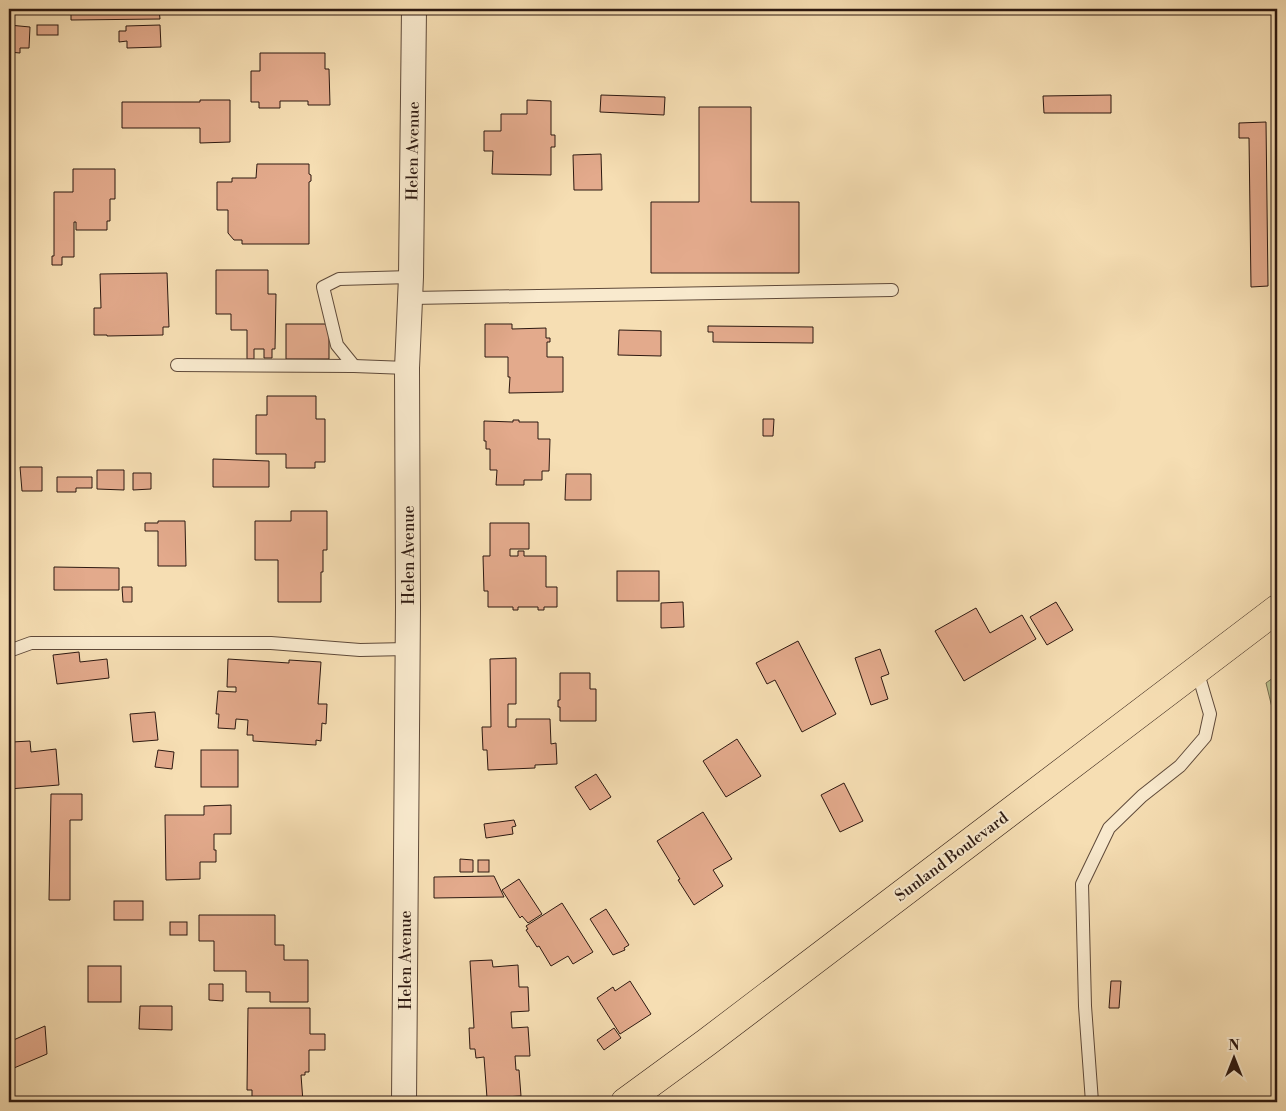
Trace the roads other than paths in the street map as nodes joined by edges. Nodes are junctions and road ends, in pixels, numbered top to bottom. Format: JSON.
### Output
{"nodes":[{"id":1,"x":414,"y":9,"type":"edge"},
{"id":2,"x":411,"y":288,"type":"junction"},
{"id":3,"x":892,"y":290,"type":"dead end"},
{"id":4,"x":177,"y":365,"type":"dead end"},
{"id":5,"x":354,"y":366,"type":"junction"},
{"id":6,"x":407,"y":368,"type":"junction"},
{"id":7,"x":1277,"y":609,"type":"edge"},
{"id":8,"x":408,"y":649,"type":"junction"},
{"id":9,"x":9,"y":650,"type":"edge"},
{"id":10,"x":1198,"y":670,"type":"junction"},
{"id":11,"x":404,"y":1102,"type":"edge"},
{"id":12,"x":624,"y":1102,"type":"edge"},
{"id":13,"x":1092,"y":1102,"type":"edge"}],
"edges":[{"from":1,"to":2,"type":"street","name":"Helen Avenue"},
{"from":2,"to":3,"type":"lane"},
{"from":2,"to":5,"type":"lane"},
{"from":2,"to":6,"type":"street","name":"Helen Avenue"},
{"from":4,"to":5,"type":"lane"},
{"from":5,"to":6,"type":"lane"},
{"from":6,"to":8,"type":"street","name":"Helen Avenue"},
{"from":7,"to":10,"type":"main road","name":"Sunland Boulevard"},
{"from":8,"to":9,"type":"lane"},
{"from":8,"to":11,"type":"street","name":"Helen Avenue"},
{"from":10,"to":12,"type":"main road","name":"Sunland Boulevard"},
{"from":10,"to":13,"type":"lane"}]}
